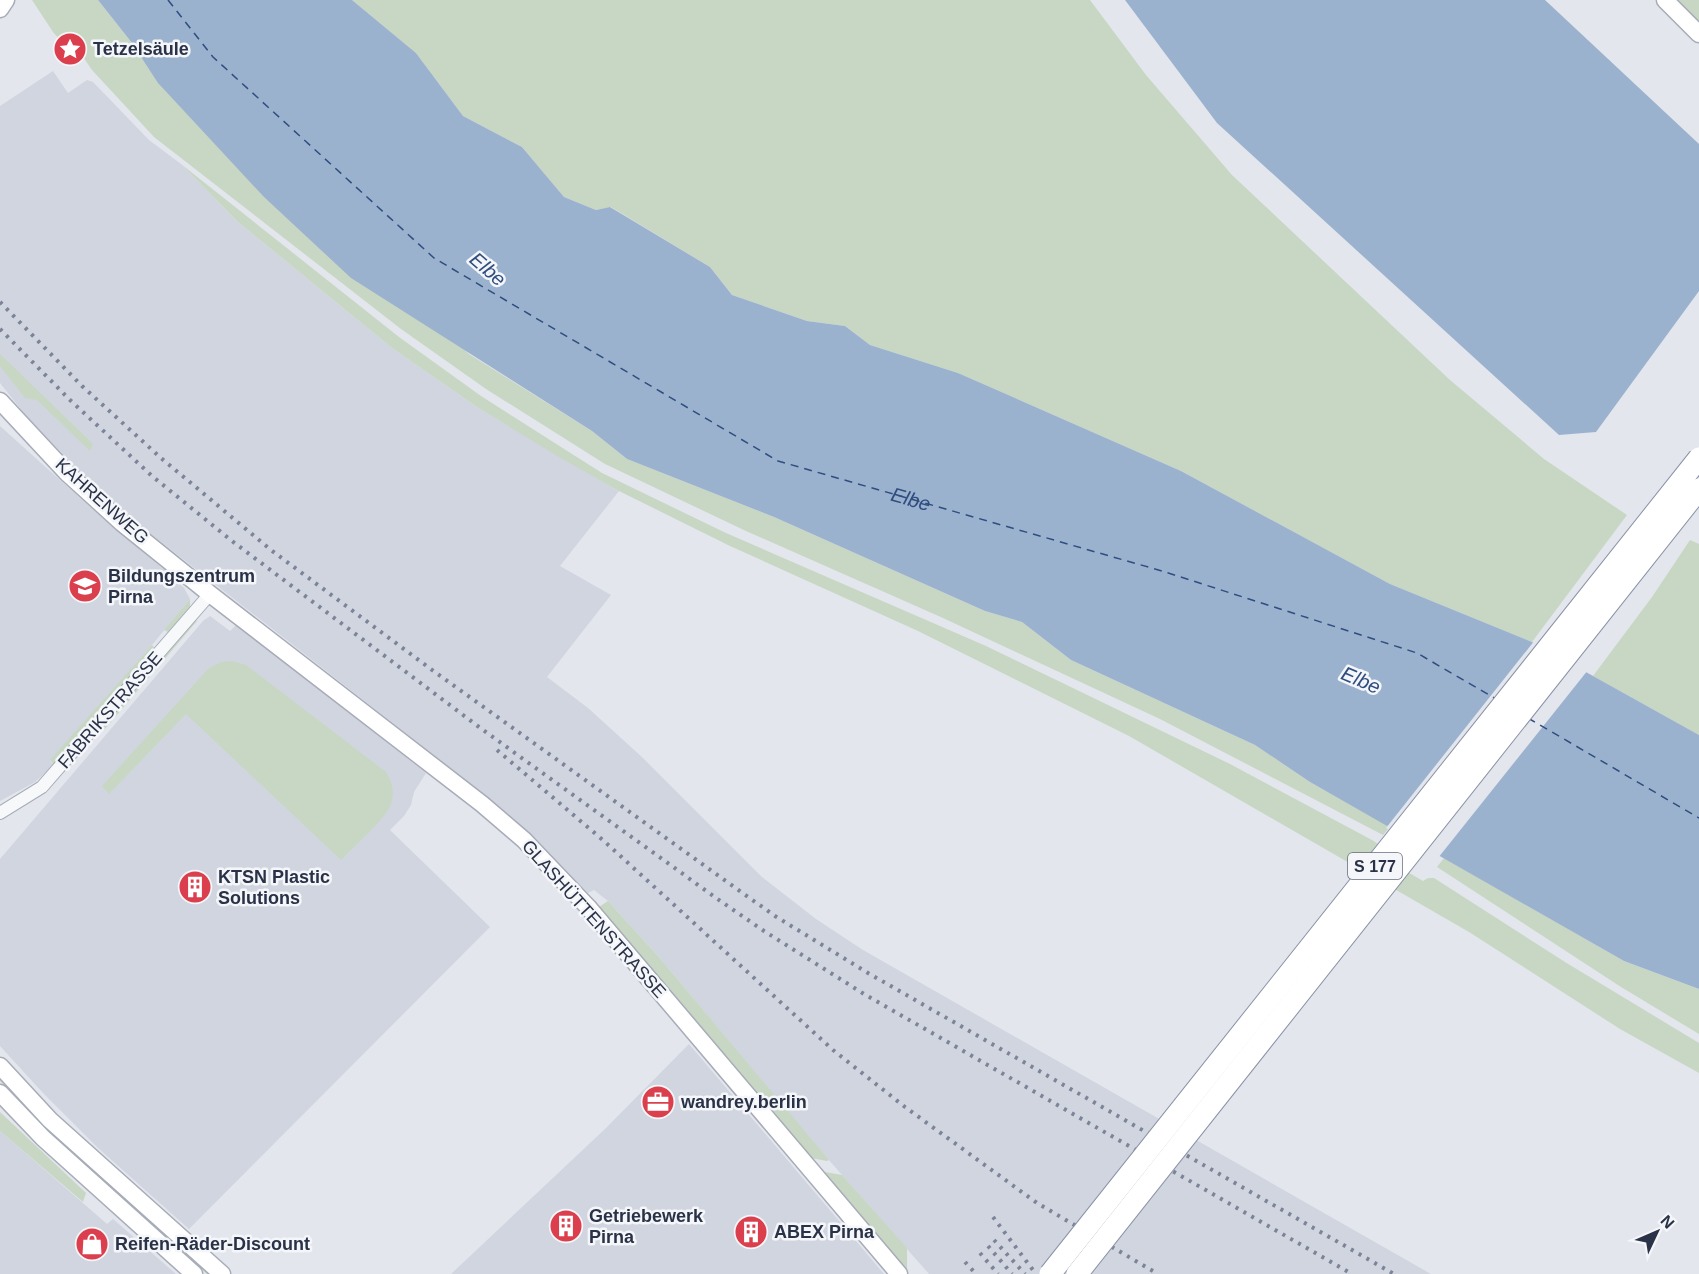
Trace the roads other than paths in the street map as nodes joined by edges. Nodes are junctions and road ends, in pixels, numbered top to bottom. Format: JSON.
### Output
{"nodes":[{"id":1,"x":6,"y":0,"type":"edge"},
{"id":2,"x":1665,"y":0,"type":"edge"},
{"id":3,"x":0,"y":9,"type":"edge"},
{"id":4,"x":1699,"y":34,"type":"edge"},
{"id":5,"x":0,"y":401,"type":"edge"},
{"id":6,"x":1699,"y":458,"type":"edge"},
{"id":7,"x":1699,"y":489,"type":"edge"},
{"id":8,"x":210,"y":594,"type":"junction"},
{"id":9,"x":0,"y":813,"type":"edge"},
{"id":10,"x":0,"y":1066,"type":"edge"},
{"id":11,"x":0,"y":1093,"type":"edge"},
{"id":12,"x":194,"y":1274,"type":"edge"},
{"id":13,"x":222,"y":1274,"type":"edge"},
{"id":14,"x":899,"y":1274,"type":"edge"},
{"id":15,"x":1050,"y":1274,"type":"edge"},
{"id":16,"x":1077,"y":1274,"type":"edge"}],
"edges":[{"from":1,"to":3,"type":"street"},
{"from":2,"to":4,"type":"street"},
{"from":5,"to":8,"type":"street","name":"KAHRENWEG"},
{"from":6,"to":15,"type":"highway","number":"S 177","bridge":true},
{"from":7,"to":16,"type":"highway","number":"S 177","bridge":true},
{"from":8,"to":9,"type":"street","name":"FABRIKSTRASSE"},
{"from":8,"to":14,"type":"street","name":"GLASHÜTTENSTRASSE"},
{"from":10,"to":13,"type":"street"},
{"from":11,"to":12,"type":"street"}]}
